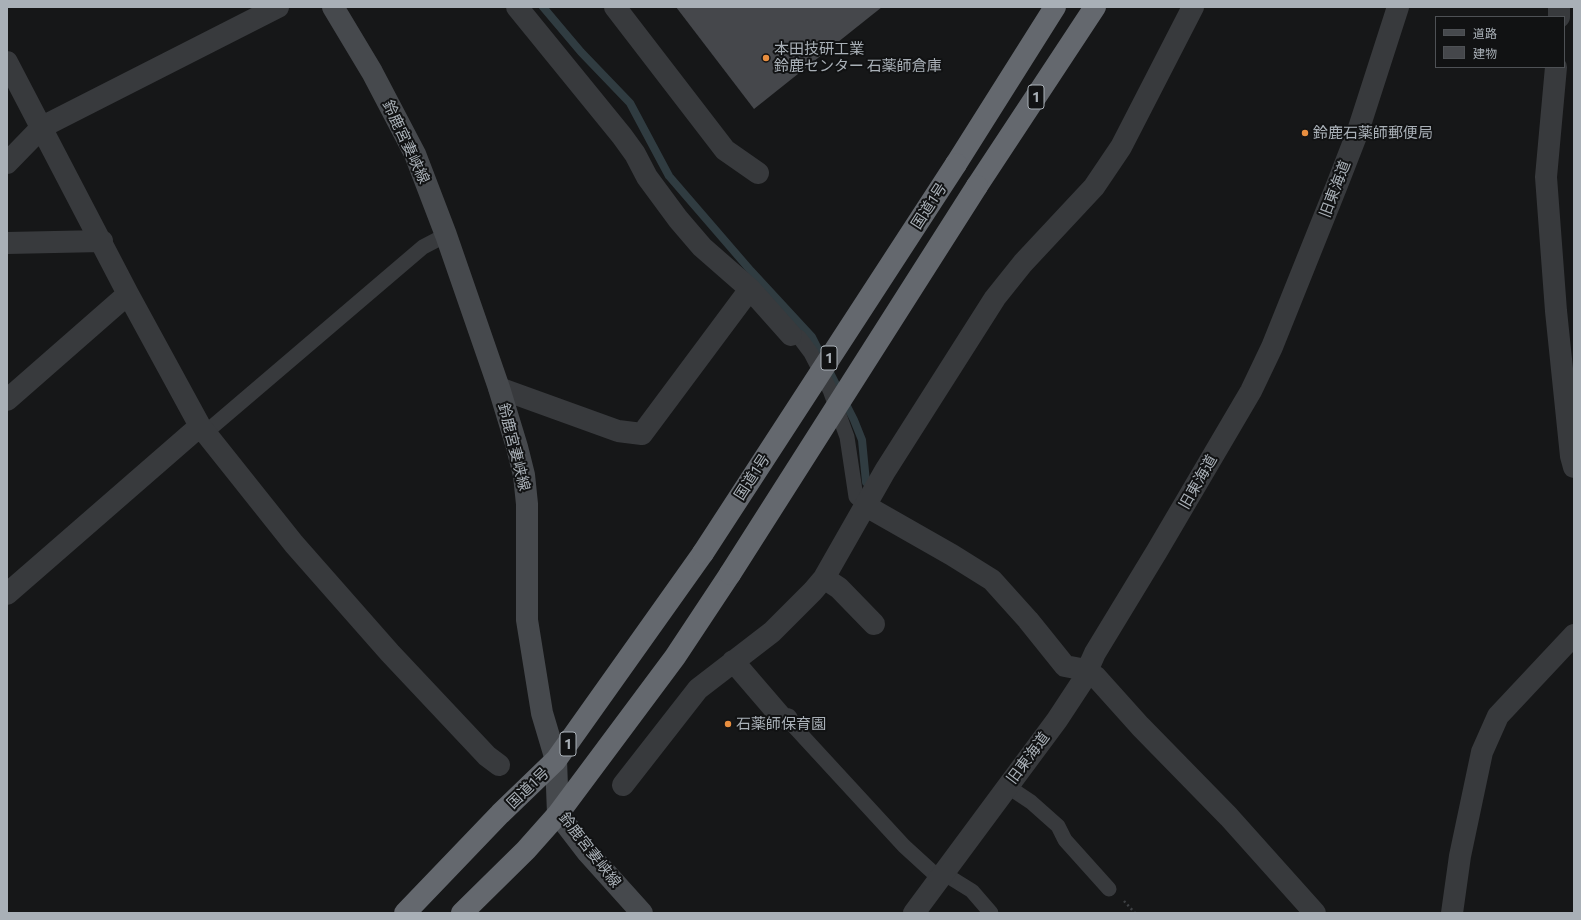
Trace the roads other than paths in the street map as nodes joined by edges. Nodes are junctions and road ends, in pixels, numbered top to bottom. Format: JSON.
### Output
{"nodes":[{"id":1,"x":278,"y":7,"type":"edge"},
{"id":2,"x":333,"y":7,"type":"edge"},
{"id":3,"x":517,"y":7,"type":"edge"},
{"id":4,"x":615,"y":7,"type":"edge"},
{"id":5,"x":1055,"y":7,"type":"edge"},
{"id":6,"x":1095,"y":7,"type":"edge"},
{"id":7,"x":1193,"y":7,"type":"edge"},
{"id":8,"x":1398,"y":7,"type":"edge"},
{"id":9,"x":7,"y":62,"type":"edge"},
{"id":10,"x":1556,"y":68,"type":"edge"},
{"id":11,"x":42,"y":127,"type":"junction"},
{"id":12,"x":7,"y":163,"type":"edge"},
{"id":13,"x":758,"y":173,"type":"dead end"},
{"id":14,"x":446,"y":235,"type":"junction"},
{"id":15,"x":102,"y":241,"type":"junction"},
{"id":16,"x":7,"y":243,"type":"edge"},
{"id":17,"x":750,"y":289,"type":"junction"},
{"id":18,"x":128,"y":294,"type":"junction"},
{"id":19,"x":791,"y":335,"type":"joint"},
{"id":20,"x":499,"y":388,"type":"junction"},
{"id":21,"x":7,"y":400,"type":"edge"},
{"id":22,"x":202,"y":429,"type":"junction"},
{"id":23,"x":1574,"y":467,"type":"edge"},
{"id":24,"x":866,"y":506,"type":"junction"},
{"id":25,"x":824,"y":578,"type":"junction"},
{"id":26,"x":7,"y":594,"type":"edge"},
{"id":27,"x":874,"y":624,"type":"dead end"},
{"id":28,"x":1574,"y":635,"type":"edge"},
{"id":29,"x":733,"y":661,"type":"junction"},
{"id":30,"x":1086,"y":670,"type":"junction"},
{"id":31,"x":787,"y":719,"type":"joint"},
{"id":32,"x":556,"y":760,"type":"junction"},
{"id":33,"x":499,"y":765,"type":"dead end"},
{"id":34,"x":623,"y":785,"type":"dead end"},
{"id":35,"x":1007,"y":786,"type":"junction"},
{"id":36,"x":558,"y":814,"type":"junction"},
{"id":37,"x":941,"y":875,"type":"junction"},
{"id":38,"x":1109,"y":889,"type":"dead end"},
{"id":39,"x":405,"y":913,"type":"edge"},
{"id":40,"x":462,"y":913,"type":"edge"},
{"id":41,"x":642,"y":913,"type":"edge"},
{"id":42,"x":914,"y":913,"type":"edge"},
{"id":43,"x":991,"y":913,"type":"edge"},
{"id":44,"x":1315,"y":913,"type":"edge"},
{"id":45,"x":1452,"y":913,"type":"edge"}],
"edges":[{"from":1,"to":11,"type":"street"},
{"from":2,"to":14,"type":"main road","name":"鈴鹿宮妻峡線"},
{"from":3,"to":17,"type":"street"},
{"from":4,"to":13,"type":"street"},
{"from":5,"to":32,"type":"highway","name":"国道1号","number":"1","bridge":true},
{"from":6,"to":36,"type":"highway","name":"国道1号","number":"1","bridge":true},
{"from":7,"to":24,"type":"street"},
{"from":8,"to":30,"type":"street","name":"旧東海道"},
{"from":9,"to":11,"type":"street"},
{"from":10,"to":23,"type":"street"},
{"from":11,"to":12,"type":"street"},
{"from":11,"to":15,"type":"street"},
{"from":14,"to":20,"type":"main road","name":"鈴鹿宮妻峡線"},
{"from":14,"to":22,"type":"lane"},
{"from":15,"to":16,"type":"street"},
{"from":15,"to":18,"type":"street"},
{"from":17,"to":19,"type":"street"},
{"from":17,"to":20,"type":"street"},
{"from":18,"to":21,"type":"street"},
{"from":18,"to":22,"type":"street"},
{"from":19,"to":24,"type":"lane"},
{"from":20,"to":32,"type":"main road","name":"鈴鹿宮妻峡線"},
{"from":22,"to":26,"type":"street"},
{"from":22,"to":33,"type":"street"},
{"from":24,"to":25,"type":"street"},
{"from":24,"to":30,"type":"street"},
{"from":25,"to":27,"type":"street"},
{"from":25,"to":29,"type":"street"},
{"from":28,"to":45,"type":"street"},
{"from":29,"to":31,"type":"street"},
{"from":29,"to":34,"type":"street"},
{"from":30,"to":35,"type":"street","name":"旧東海道"},
{"from":30,"to":44,"type":"street"},
{"from":31,"to":37,"type":"lane"},
{"from":32,"to":36,"type":"main road","name":"鈴鹿宮妻峡線"},
{"from":32,"to":39,"type":"highway","name":"国道1号","number":"1"},
{"from":35,"to":37,"type":"street","name":"旧東海道"},
{"from":35,"to":38,"type":"lane"},
{"from":36,"to":40,"type":"highway","name":"国道1号","number":"1"},
{"from":36,"to":41,"type":"main road","name":"鈴鹿宮妻峡線"},
{"from":37,"to":42,"type":"street","name":"旧東海道"},
{"from":37,"to":43,"type":"lane"}]}
